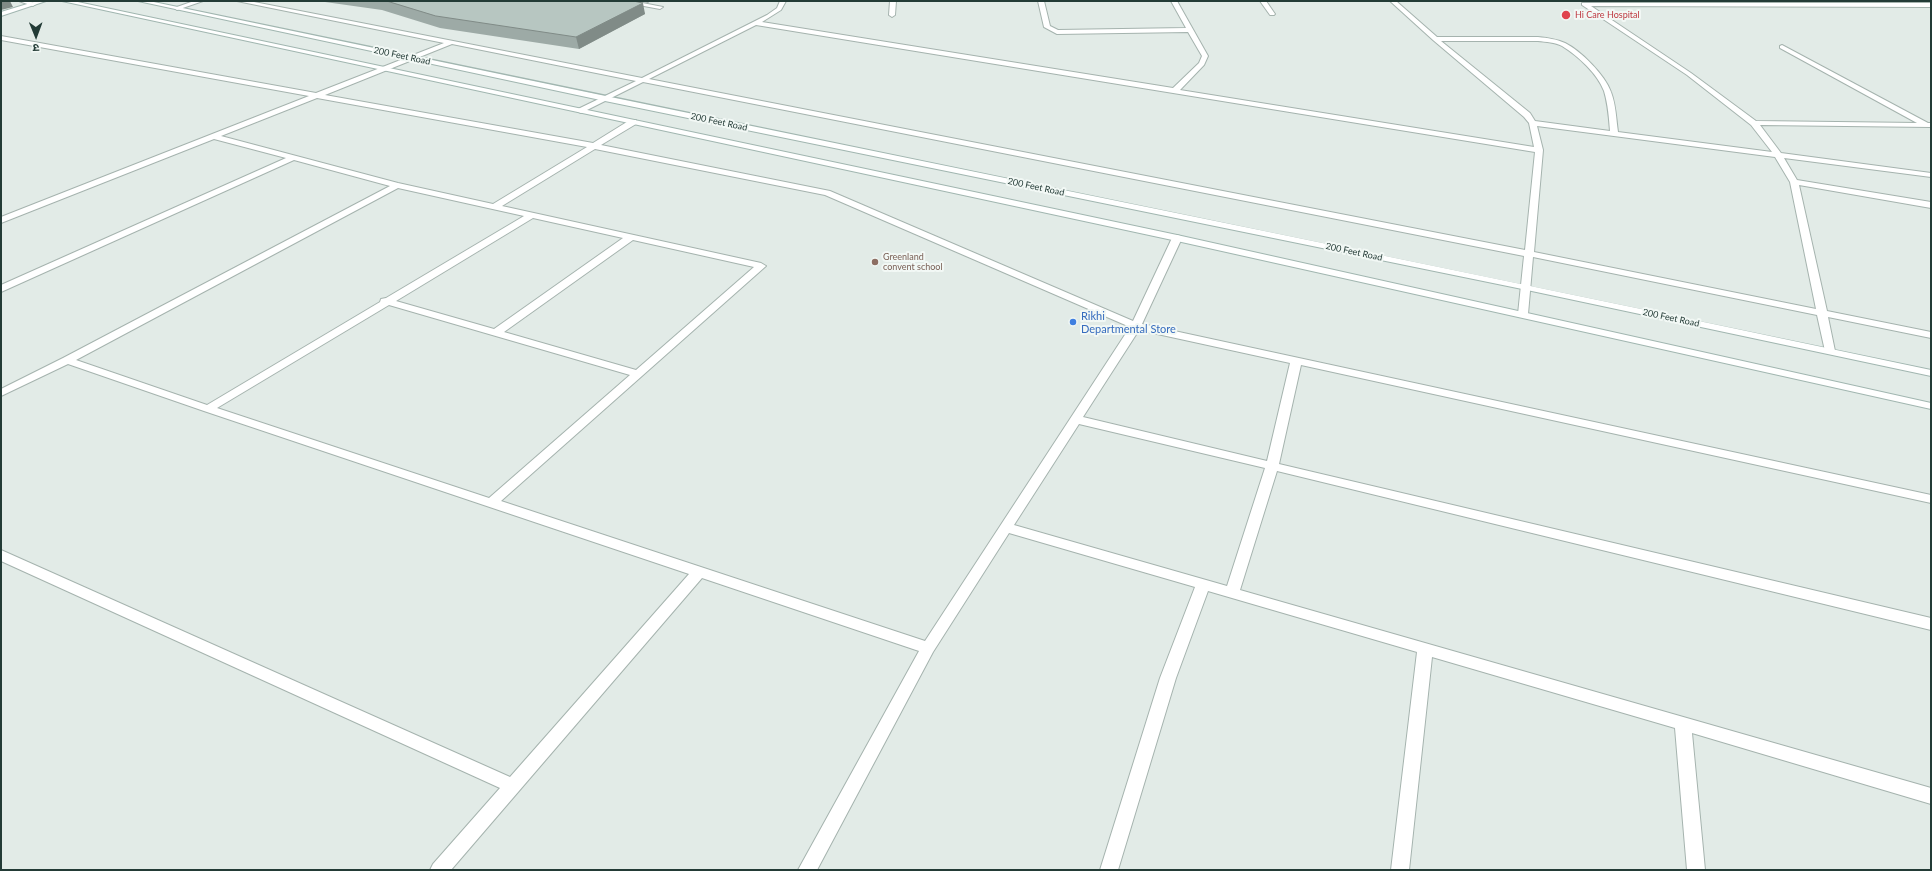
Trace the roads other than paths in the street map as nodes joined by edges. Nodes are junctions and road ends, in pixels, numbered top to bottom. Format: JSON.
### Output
{"nodes":[{"id":1,"x":22,"y":1,"type":"edge"},
{"id":2,"x":43,"y":1,"type":"edge"},
{"id":3,"x":65,"y":1,"type":"edge"},
{"id":4,"x":141,"y":1,"type":"edge"},
{"id":5,"x":200,"y":1,"type":"edge"},
{"id":6,"x":240,"y":1,"type":"edge"},
{"id":7,"x":620,"y":1,"type":"edge"},
{"id":8,"x":783,"y":1,"type":"edge"},
{"id":9,"x":894,"y":1,"type":"edge"},
{"id":10,"x":1041,"y":1,"type":"edge"},
{"id":11,"x":1174,"y":1,"type":"edge"},
{"id":12,"x":1262,"y":1,"type":"edge"},
{"id":13,"x":1393,"y":1,"type":"edge"},
{"id":14,"x":1832,"y":1,"type":"edge"},
{"id":15,"x":1583,"y":3,"type":"edge"},
{"id":16,"x":33,"y":4,"type":"junction"},
{"id":17,"x":1841,"y":5,"type":"junction"},
{"id":18,"x":1930,"y":6,"type":"edge"},
{"id":19,"x":660,"y":7,"type":"dead end"},
{"id":20,"x":177,"y":8,"type":"junction"},
{"id":21,"x":1,"y":14,"type":"edge"},
{"id":22,"x":1272,"y":14,"type":"dead end"},
{"id":23,"x":892,"y":15,"type":"dead end"},
{"id":24,"x":757,"y":23,"type":"junction"},
{"id":25,"x":1191,"y":30,"type":"junction"},
{"id":26,"x":1,"y":38,"type":"edge"},
{"id":27,"x":1435,"y":39,"type":"junction"},
{"id":28,"x":451,"y":42,"type":"junction"},
{"id":29,"x":1782,"y":47,"type":"dead end"},
{"id":30,"x":410,"y":58,"type":"junction"},
{"id":31,"x":380,"y":69,"type":"junction"},
{"id":32,"x":642,"y":80,"type":"junction"},
{"id":33,"x":1174,"y":91,"type":"junction"},
{"id":34,"x":318,"y":95,"type":"junction"},
{"id":35,"x":605,"y":99,"type":"junction"},
{"id":36,"x":581,"y":111,"type":"junction"},
{"id":37,"x":633,"y":122,"type":"junction"},
{"id":38,"x":1533,"y":123,"type":"junction"},
{"id":39,"x":1754,"y":123,"type":"junction"},
{"id":40,"x":1928,"y":125,"type":"edge"},
{"id":41,"x":1614,"y":133,"type":"junction"},
{"id":42,"x":212,"y":136,"type":"junction"},
{"id":43,"x":594,"y":146,"type":"junction"},
{"id":44,"x":1539,"y":150,"type":"junction"},
{"id":45,"x":1778,"y":155,"type":"junction"},
{"id":46,"x":295,"y":157,"type":"junction"},
{"id":47,"x":1931,"y":175,"type":"edge"},
{"id":48,"x":1794,"y":182,"type":"junction"},
{"id":49,"x":397,"y":185,"type":"junction"},
{"id":50,"x":496,"y":206,"type":"junction"},
{"id":51,"x":1931,"y":206,"type":"edge"},
{"id":52,"x":532,"y":215,"type":"junction"},
{"id":53,"x":1,"y":220,"type":"edge"},
{"id":54,"x":631,"y":237,"type":"junction"},
{"id":55,"x":1177,"y":238,"type":"junction"},
{"id":56,"x":1530,"y":254,"type":"junction"},
{"id":57,"x":1527,"y":287,"type":"junction"},
{"id":58,"x":1,"y":289,"type":"edge"},
{"id":59,"x":385,"y":302,"type":"junction"},
{"id":60,"x":1822,"y":312,"type":"junction"},
{"id":61,"x":1523,"y":314,"type":"junction"},
{"id":62,"x":1136,"y":326,"type":"junction"},
{"id":63,"x":495,"y":333,"type":"junction"},
{"id":64,"x":1931,"y":335,"type":"edge"},
{"id":65,"x":1830,"y":351,"type":"junction"},
{"id":66,"x":67,"y":360,"type":"junction"},
{"id":67,"x":1296,"y":361,"type":"junction"},
{"id":68,"x":1931,"y":373,"type":"edge"},
{"id":69,"x":638,"y":374,"type":"junction"},
{"id":70,"x":1,"y":393,"type":"edge"},
{"id":71,"x":1931,"y":406,"type":"edge"},
{"id":72,"x":208,"y":409,"type":"junction"},
{"id":73,"x":1075,"y":419,"type":"junction"},
{"id":74,"x":1272,"y":466,"type":"junction"},
{"id":75,"x":1931,"y":499,"type":"edge"},
{"id":76,"x":492,"y":502,"type":"junction"},
{"id":77,"x":1006,"y":527,"type":"junction"},
{"id":78,"x":1,"y":555,"type":"edge"},
{"id":79,"x":700,"y":572,"type":"junction"},
{"id":80,"x":1203,"y":584,"type":"junction"},
{"id":81,"x":1232,"y":593,"type":"junction"},
{"id":82,"x":1931,"y":624,"type":"edge"},
{"id":83,"x":928,"y":648,"type":"junction"},
{"id":84,"x":1425,"y":649,"type":"junction"},
{"id":85,"x":1683,"y":724,"type":"junction"},
{"id":86,"x":512,"y":786,"type":"junction"},
{"id":87,"x":1931,"y":796,"type":"edge"},
{"id":88,"x":439,"y":870,"type":"edge"},
{"id":89,"x":807,"y":870,"type":"edge"},
{"id":90,"x":1109,"y":870,"type":"edge"},
{"id":91,"x":1400,"y":870,"type":"edge"},
{"id":92,"x":1696,"y":870,"type":"edge"}],
"edges":[{"from":1,"to":16,"type":"street"},
{"from":2,"to":16,"type":"street"},
{"from":3,"to":31,"type":"street"},
{"from":4,"to":20,"type":"street","name":"200 Feet Road"},
{"from":5,"to":20,"type":"street"},
{"from":6,"to":28,"type":"street"},
{"from":7,"to":19,"type":"street"},
{"from":8,"to":24,"type":"street"},
{"from":9,"to":23,"type":"street"},
{"from":10,"to":25,"type":"street"},
{"from":11,"to":25,"type":"street"},
{"from":12,"to":22,"type":"street"},
{"from":13,"to":27,"type":"street"},
{"from":14,"to":17,"type":"street"},
{"from":15,"to":17,"type":"street"},
{"from":15,"to":39,"type":"street"},
{"from":16,"to":21,"type":"street"},
{"from":17,"to":18,"type":"street"},
{"from":20,"to":30,"type":"street","name":"200 Feet Road"},
{"from":24,"to":32,"type":"street"},
{"from":24,"to":33,"type":"street"},
{"from":25,"to":33,"type":"street"},
{"from":26,"to":34,"type":"street"},
{"from":27,"to":38,"type":"street"},
{"from":27,"to":41,"type":"street"},
{"from":28,"to":30,"type":"street"},
{"from":28,"to":32,"type":"street"},
{"from":29,"to":40,"type":"street"},
{"from":30,"to":31,"type":"street"},
{"from":30,"to":35,"type":"street","name":"200 Feet Road"},
{"from":31,"to":34,"type":"street"},
{"from":31,"to":36,"type":"street"},
{"from":32,"to":35,"type":"street"},
{"from":32,"to":56,"type":"street"},
{"from":33,"to":44,"type":"street"},
{"from":34,"to":42,"type":"street"},
{"from":34,"to":43,"type":"street"},
{"from":35,"to":36,"type":"street"},
{"from":35,"to":57,"type":"street","name":"200 Feet Road"},
{"from":36,"to":37,"type":"street"},
{"from":37,"to":43,"type":"street"},
{"from":37,"to":55,"type":"street"},
{"from":38,"to":41,"type":"street"},
{"from":38,"to":44,"type":"street"},
{"from":39,"to":40,"type":"street"},
{"from":39,"to":45,"type":"street"},
{"from":41,"to":45,"type":"street"},
{"from":42,"to":46,"type":"street"},
{"from":42,"to":53,"type":"street"},
{"from":43,"to":50,"type":"street"},
{"from":43,"to":62,"type":"street"},
{"from":44,"to":56,"type":"street"},
{"from":45,"to":47,"type":"street"},
{"from":45,"to":48,"type":"street"},
{"from":46,"to":49,"type":"street"},
{"from":46,"to":58,"type":"street"},
{"from":48,"to":51,"type":"street"},
{"from":48,"to":60,"type":"street"},
{"from":49,"to":50,"type":"street"},
{"from":49,"to":66,"type":"street"},
{"from":50,"to":52,"type":"street"},
{"from":52,"to":54,"type":"street"},
{"from":52,"to":59,"type":"street"},
{"from":54,"to":63,"type":"street"},
{"from":54,"to":69,"type":"street"},
{"from":55,"to":61,"type":"street"},
{"from":55,"to":62,"type":"street"},
{"from":56,"to":57,"type":"street"},
{"from":56,"to":60,"type":"street"},
{"from":57,"to":61,"type":"street"},
{"from":57,"to":65,"type":"street","name":"200 Feet Road"},
{"from":59,"to":63,"type":"street"},
{"from":59,"to":72,"type":"street"},
{"from":60,"to":64,"type":"street"},
{"from":60,"to":65,"type":"street"},
{"from":61,"to":71,"type":"street"},
{"from":62,"to":67,"type":"street"},
{"from":62,"to":73,"type":"street"},
{"from":63,"to":69,"type":"street"},
{"from":65,"to":68,"type":"street","name":"200 Feet Road"},
{"from":66,"to":70,"type":"street"},
{"from":66,"to":72,"type":"street"},
{"from":67,"to":74,"type":"street"},
{"from":67,"to":75,"type":"street"},
{"from":69,"to":76,"type":"street"},
{"from":72,"to":76,"type":"street"},
{"from":73,"to":74,"type":"street"},
{"from":73,"to":77,"type":"street"},
{"from":74,"to":81,"type":"street"},
{"from":74,"to":82,"type":"street"},
{"from":76,"to":79,"type":"street"},
{"from":77,"to":80,"type":"street"},
{"from":77,"to":83,"type":"street"},
{"from":78,"to":86,"type":"street"},
{"from":79,"to":83,"type":"street"},
{"from":79,"to":86,"type":"street"},
{"from":80,"to":81,"type":"street"},
{"from":80,"to":90,"type":"street"},
{"from":81,"to":84,"type":"street"},
{"from":83,"to":89,"type":"street"},
{"from":84,"to":85,"type":"street"},
{"from":84,"to":91,"type":"street"},
{"from":85,"to":87,"type":"street"},
{"from":85,"to":92,"type":"street"},
{"from":86,"to":88,"type":"street"}]}
